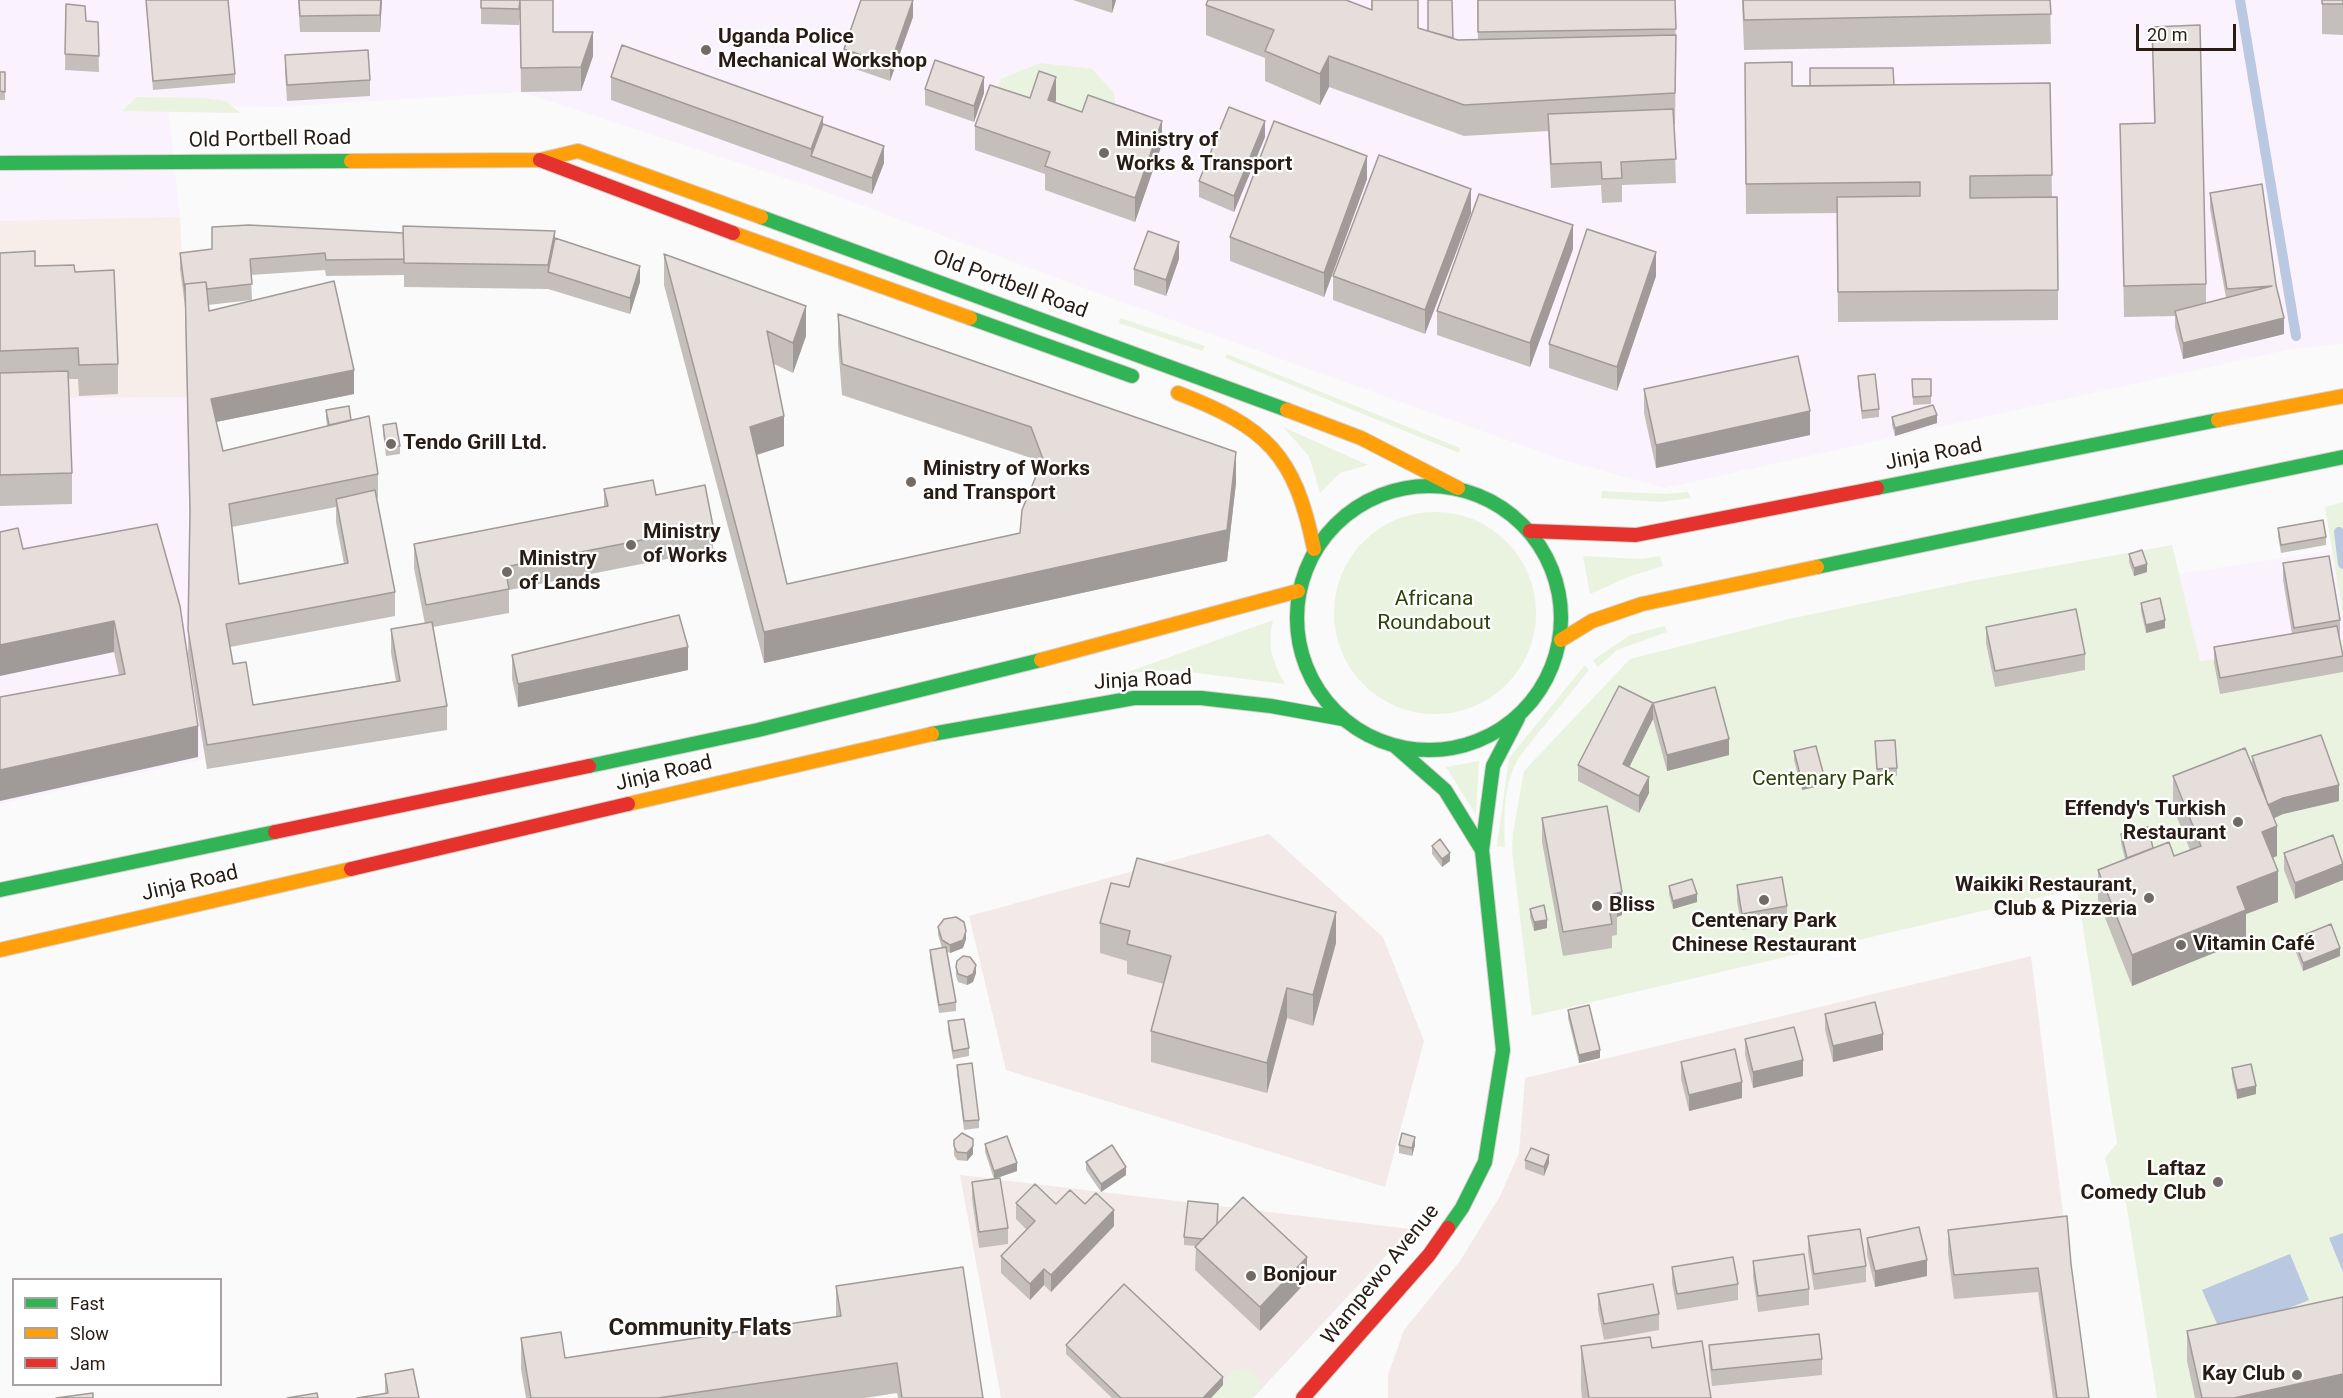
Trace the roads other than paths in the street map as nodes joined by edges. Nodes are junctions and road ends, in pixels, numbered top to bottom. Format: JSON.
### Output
{"nodes":[{"id":1,"x":540,"y":160,"type":"junction"},
{"id":2,"x":0,"y":163,"type":"edge"},
{"id":3,"x":2343,"y":396,"type":"edge"},
{"id":4,"x":2343,"y":457,"type":"edge"},
{"id":5,"x":1458,"y":488,"type":"junction"},
{"id":6,"x":1530,"y":531,"type":"junction"},
{"id":7,"x":1314,"y":549,"type":"junction"},
{"id":8,"x":1298,"y":591,"type":"junction"},
{"id":9,"x":1561,"y":640,"type":"junction"},
{"id":10,"x":1518,"y":718,"type":"junction"},
{"id":11,"x":1343,"y":719,"type":"junction"},
{"id":12,"x":1396,"y":747,"type":"junction"},
{"id":13,"x":1482,"y":850,"type":"junction"},
{"id":14,"x":0,"y":890,"type":"edge"},
{"id":15,"x":0,"y":950,"type":"edge"},
{"id":16,"x":1303,"y":1398,"type":"edge"}],
"edges":[{"from":1,"to":2,"type":"main road","name":"Old Portbell Road"},
{"from":1,"to":5,"type":"main road","name":"Old Portbell Road"},
{"from":1,"to":7,"type":"main road","name":"Old Portbell Road"},
{"from":3,"to":6,"type":"main road","name":"Jinja Road"},
{"from":4,"to":9,"type":"main road"},
{"from":5,"to":6,"type":"main road"},
{"from":5,"to":7,"type":"main road"},
{"from":6,"to":9,"type":"main road"},
{"from":7,"to":8,"type":"main road"},
{"from":8,"to":11,"type":"main road"},
{"from":8,"to":14,"type":"main road","name":"Jinja Road"},
{"from":9,"to":10,"type":"main road"},
{"from":10,"to":12,"type":"main road"},
{"from":10,"to":13,"type":"main road"},
{"from":11,"to":12,"type":"main road"},
{"from":11,"to":15,"type":"main road","name":"Jinja Road"},
{"from":12,"to":13,"type":"main road"},
{"from":13,"to":16,"type":"main road","name":"Wampewo Avenue"}]}
